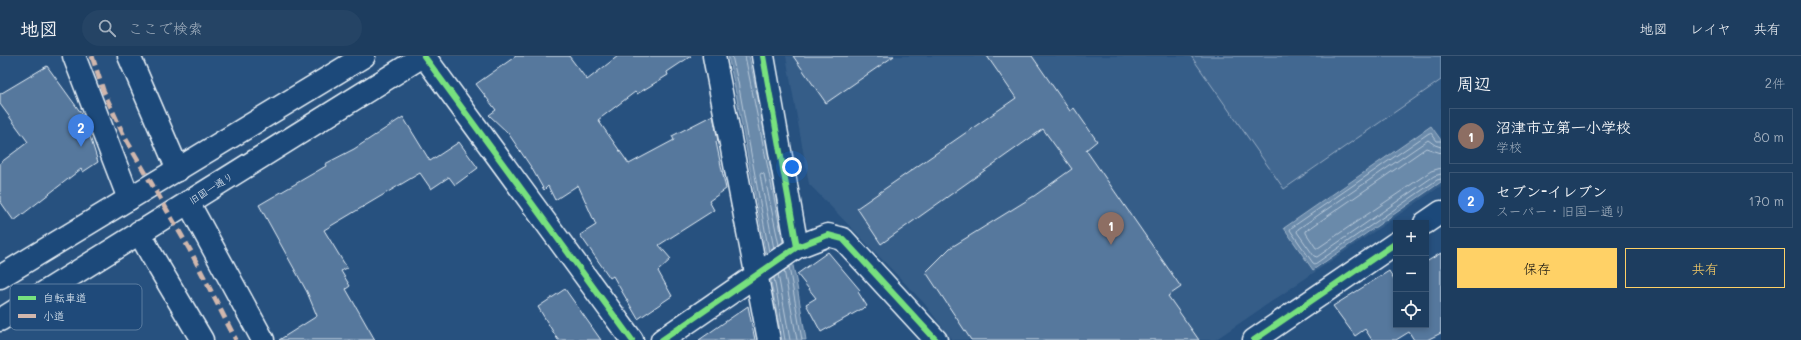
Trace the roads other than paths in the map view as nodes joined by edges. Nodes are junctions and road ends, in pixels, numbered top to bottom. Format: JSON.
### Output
{"nodes":[{"id":1,"x":74,"y":56,"type":"edge"},
{"id":2,"x":129,"y":56,"type":"edge"},
{"id":3,"x":364,"y":56,"type":"edge"},
{"id":4,"x":423,"y":56,"type":"edge"},
{"id":5,"x":714,"y":56,"type":"edge"},
{"id":6,"x":763,"y":56,"type":"edge"},
{"id":7,"x":178,"y":170,"type":"junction"},
{"id":8,"x":129,"y":199,"type":"junction"},
{"id":9,"x":188,"y":202,"type":"junction"},
{"id":10,"x":1441,"y":212,"type":"edge"},
{"id":11,"x":1429,"y":220,"type":"edge"},
{"id":12,"x":139,"y":232,"type":"junction"},
{"id":13,"x":1393,"y":245,"type":"edge"},
{"id":14,"x":797,"y":247,"type":"junction"},
{"id":15,"x":756,"y":274,"type":"junction"},
{"id":16,"x":0,"y":277,"type":"edge"},
{"id":17,"x":57,"y":284,"type":"edge"},
{"id":18,"x":10,"y":314,"type":"edge"},
{"id":19,"x":0,"y":320,"type":"edge"},
{"id":20,"x":202,"y":340,"type":"edge"},
{"id":21,"x":263,"y":340,"type":"edge"},
{"id":22,"x":632,"y":340,"type":"edge"},
{"id":23,"x":662,"y":340,"type":"edge"},
{"id":24,"x":769,"y":340,"type":"edge"},
{"id":25,"x":936,"y":340,"type":"edge"},
{"id":26,"x":1254,"y":340,"type":"edge"}],
"edges":[{"from":1,"to":8,"type":"street"},
{"from":2,"to":7,"type":"street"},
{"from":3,"to":7,"type":"street"},
{"from":4,"to":9,"type":"street","name":"旧国一通り"},
{"from":4,"to":22,"type":"street"},
{"from":5,"to":15,"type":"street"},
{"from":6,"to":14,"type":"street"},
{"from":7,"to":8,"type":"street"},
{"from":8,"to":16,"type":"street"},
{"from":9,"to":12,"type":"street","name":"旧国一通り"},
{"from":9,"to":21,"type":"street"},
{"from":10,"to":11,"type":"street"},
{"from":12,"to":17,"type":"street","name":"旧国一通り"},
{"from":12,"to":20,"type":"street"},
{"from":13,"to":26,"type":"street"},
{"from":14,"to":15,"type":"street"},
{"from":14,"to":25,"type":"street"},
{"from":15,"to":23,"type":"street"},
{"from":15,"to":24,"type":"street"},
{"from":18,"to":19,"type":"street","name":"旧国一通り"}]}
